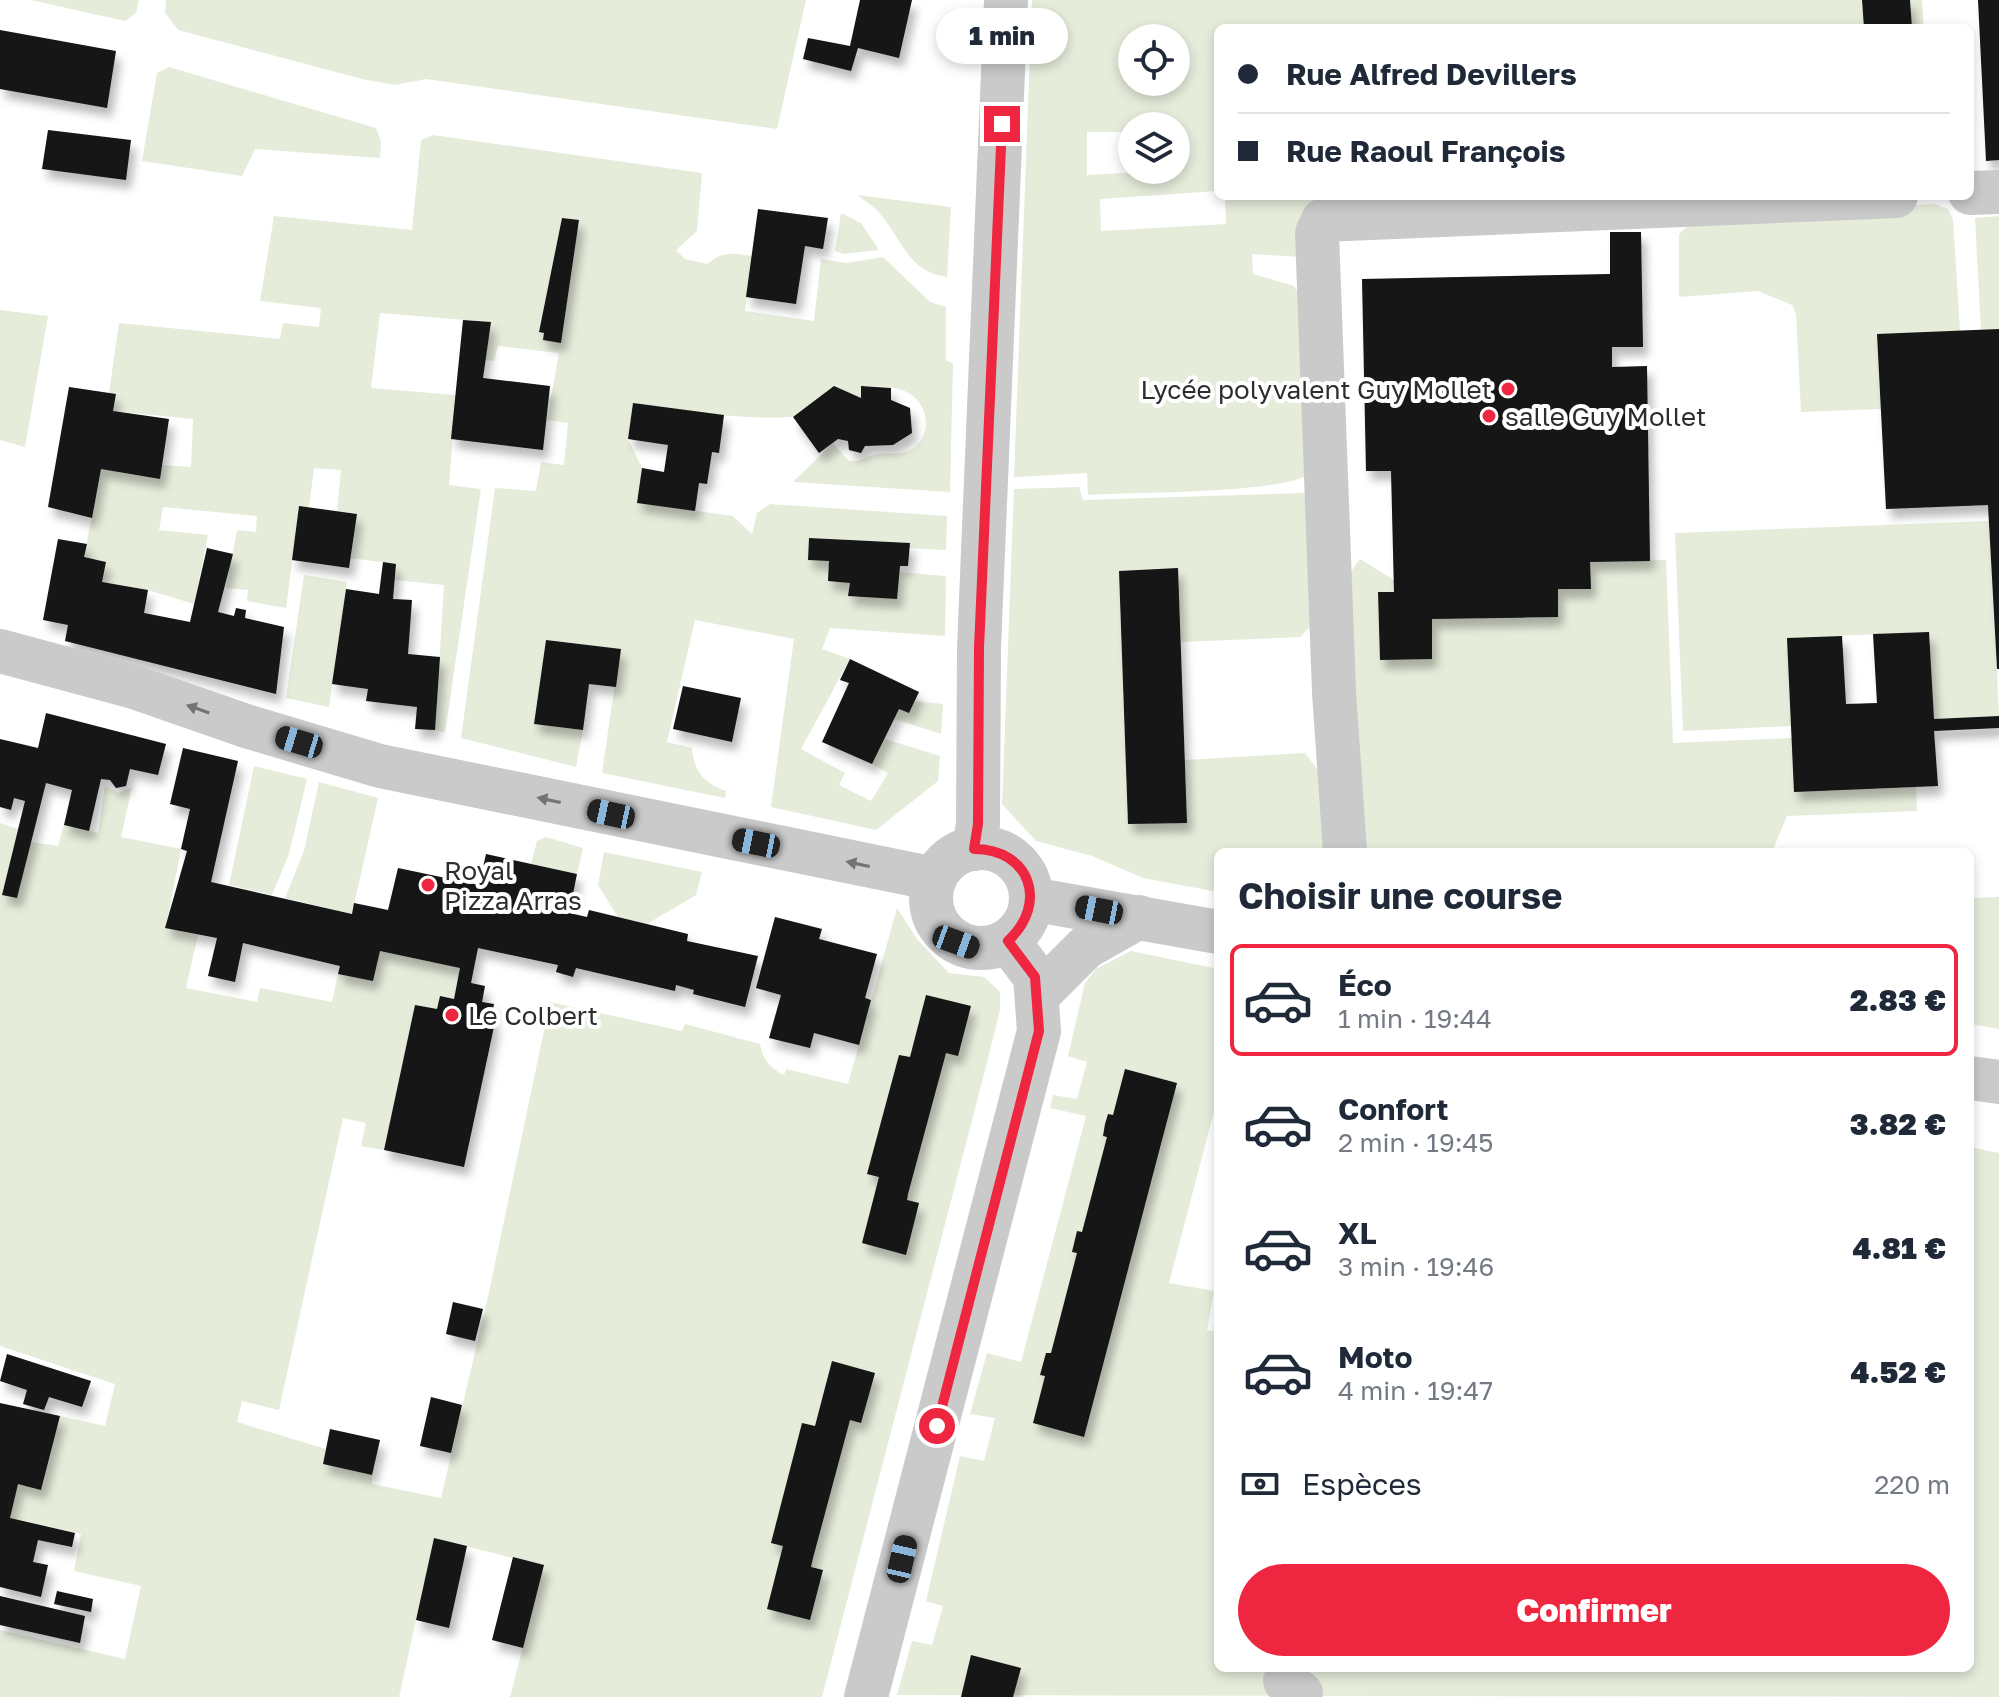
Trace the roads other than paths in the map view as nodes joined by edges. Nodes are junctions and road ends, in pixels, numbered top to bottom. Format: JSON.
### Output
{"nodes":[{"id":1,"x":1006,"y":0,"type":"edge"},
{"id":2,"x":1999,"y":192,"type":"edge"},
{"id":3,"x":1974,"y":193,"type":"edge"},
{"id":4,"x":1800,"y":200,"type":"edge"},
{"id":5,"x":0,"y":651,"type":"edge"},
{"id":6,"x":1345,"y":848,"type":"edge"},
{"id":7,"x":974,"y":849,"type":"junction"},
{"id":8,"x":935,"y":879,"type":"junction"},
{"id":9,"x":1031,"y":899,"type":"junction"},
{"id":10,"x":1139,"y":917,"type":"junction"},
{"id":11,"x":1214,"y":931,"type":"edge"},
{"id":12,"x":1008,"y":941,"type":"junction"},
{"id":13,"x":1039,"y":994,"type":"junction"},
{"id":14,"x":1974,"y":1079,"type":"edge"},
{"id":15,"x":1999,"y":1082,"type":"edge"},
{"id":16,"x":866,"y":1697,"type":"edge"}],
"edges":[{"from":1,"to":7,"type":"street"},
{"from":2,"to":3,"type":"street"},
{"from":4,"to":6,"type":"street"},
{"from":8,"to":5,"type":"street","one_way":true},
{"from":7,"to":8,"type":"street"},
{"from":7,"to":9,"type":"street"},
{"from":8,"to":12,"type":"street"},
{"from":9,"to":10,"type":"street"},
{"from":9,"to":12,"type":"street"},
{"from":10,"to":11,"type":"street"},
{"from":10,"to":13,"type":"street"},
{"from":12,"to":13,"type":"street"},
{"from":13,"to":16,"type":"street"},
{"from":14,"to":15,"type":"street"}]}
